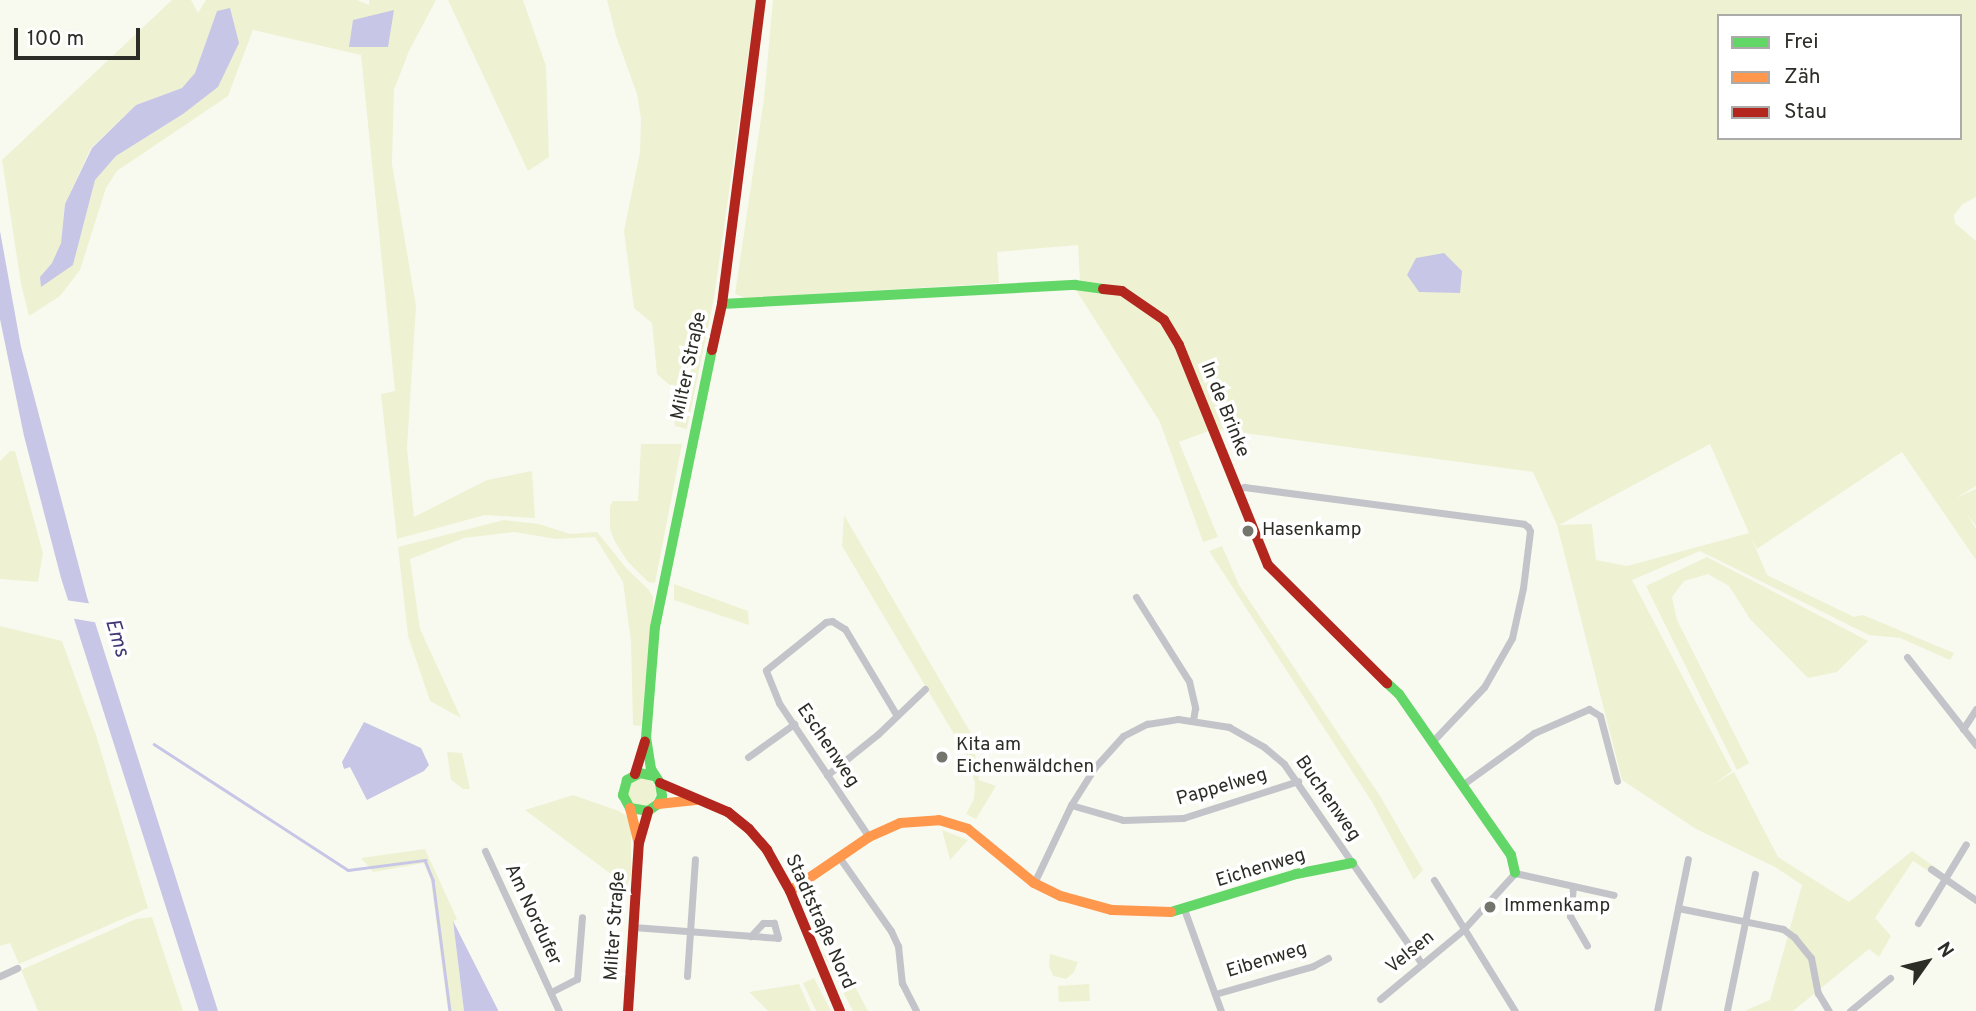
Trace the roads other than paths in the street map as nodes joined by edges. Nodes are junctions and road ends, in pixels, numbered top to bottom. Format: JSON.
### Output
{"nodes":[{"id":1,"x":761,"y":0,"type":"edge"},
{"id":2,"x":722,"y":304,"type":"junction"},
{"id":3,"x":1237,"y":490,"type":"junction"},
{"id":4,"x":1136,"y":597,"type":"dead end"},
{"id":5,"x":1907,"y":657,"type":"dead end"},
{"id":6,"x":925,"y":689,"type":"dead end"},
{"id":7,"x":1976,"y":709,"type":"edge"},
{"id":8,"x":897,"y":716,"type":"junction"},
{"id":9,"x":1193,"y":721,"type":"junction"},
{"id":10,"x":794,"y":724,"type":"junction"},
{"id":11,"x":1963,"y":729,"type":"junction"},
{"id":12,"x":646,"y":738,"type":"junction"},
{"id":13,"x":1432,"y":742,"type":"junction"},
{"id":14,"x":1976,"y":745,"type":"edge"},
{"id":15,"x":748,"y":757,"type":"dead end"},
{"id":16,"x":635,"y":774,"type":"junction"},
{"id":17,"x":827,"y":775,"type":"junction"},
{"id":18,"x":657,"y":780,"type":"junction"},
{"id":19,"x":1298,"y":781,"type":"junction"},
{"id":20,"x":1617,"y":781,"type":"dead end"},
{"id":21,"x":1462,"y":785,"type":"junction"},
{"id":22,"x":698,"y":800,"type":"junction"},
{"id":23,"x":658,"y":804,"type":"junction"},
{"id":24,"x":1071,"y":805,"type":"junction"},
{"id":25,"x":630,"y":808,"type":"junction"},
{"id":26,"x":648,"y":811,"type":"junction"},
{"id":27,"x":869,"y":837,"type":"junction"},
{"id":28,"x":639,"y":843,"type":"junction"},
{"id":29,"x":1966,"y":844,"type":"dead end"},
{"id":30,"x":485,"y":851,"type":"dead end"},
{"id":31,"x":839,"y":857,"type":"junction"},
{"id":32,"x":695,"y":859,"type":"dead end"},
{"id":33,"x":1688,"y":859,"type":"dead end"},
{"id":34,"x":1352,"y":863,"type":"junction"},
{"id":35,"x":1931,"y":869,"type":"dead end"},
{"id":36,"x":1515,"y":873,"type":"junction"},
{"id":37,"x":1755,"y":874,"type":"dead end"},
{"id":38,"x":1946,"y":879,"type":"junction"},
{"id":39,"x":1434,"y":880,"type":"dead end"},
{"id":40,"x":1034,"y":883,"type":"junction"},
{"id":41,"x":1573,"y":887,"type":"junction"},
{"id":42,"x":790,"y":891,"type":"junction"},
{"id":43,"x":1614,"y":895,"type":"dead end"},
{"id":44,"x":1976,"y":900,"type":"edge"},
{"id":45,"x":1678,"y":908,"type":"junction"},
{"id":46,"x":1184,"y":909,"type":"junction"},
{"id":47,"x":582,"y":918,"type":"dead end"},
{"id":48,"x":1748,"y":921,"type":"junction"},
{"id":49,"x":1918,"y":923,"type":"dead end"},
{"id":50,"x":633,"y":927,"type":"junction"},
{"id":51,"x":1462,"y":931,"type":"junction"},
{"id":52,"x":690,"y":932,"type":"junction"},
{"id":53,"x":751,"y":936,"type":"dead end"},
{"id":54,"x":1587,"y":945,"type":"dead end"},
{"id":55,"x":1328,"y":958,"type":"dead end"},
{"id":56,"x":1422,"y":964,"type":"junction"},
{"id":57,"x":17,"y":968,"type":"dead end"},
{"id":58,"x":0,"y":976,"type":"edge"},
{"id":59,"x":687,"y":976,"type":"dead end"},
{"id":60,"x":1890,"y":978,"type":"dead end"},
{"id":61,"x":551,"y":992,"type":"junction"},
{"id":62,"x":1215,"y":994,"type":"junction"},
{"id":63,"x":1380,"y":999,"type":"dead end"},
{"id":64,"x":1727,"y":1010,"type":"edge"},
{"id":65,"x":559,"y":1011,"type":"edge"},
{"id":66,"x":628,"y":1011,"type":"edge"},
{"id":67,"x":840,"y":1011,"type":"edge"},
{"id":68,"x":916,"y":1011,"type":"edge"},
{"id":69,"x":1221,"y":1011,"type":"edge"},
{"id":70,"x":1515,"y":1011,"type":"edge"},
{"id":71,"x":1657,"y":1011,"type":"edge"},
{"id":72,"x":1829,"y":1011,"type":"edge"},
{"id":73,"x":1850,"y":1011,"type":"edge"}],
"edges":[{"from":1,"to":2,"type":"street","name":"Milter Straße"},
{"from":2,"to":3,"type":"street","name":"In de Brinke"},
{"from":2,"to":12,"type":"street","name":"Milter Straße"},
{"from":3,"to":13,"type":"street","name":"In de Brinke"},
{"from":3,"to":13,"type":"street"},
{"from":4,"to":9,"type":"street"},
{"from":5,"to":11,"type":"street"},
{"from":6,"to":8,"type":"street"},
{"from":7,"to":11,"type":"street"},
{"from":8,"to":10,"type":"street","name":"Eschenweg"},
{"from":8,"to":17,"type":"street"},
{"from":9,"to":19,"type":"street","name":"Buchenweg"},
{"from":9,"to":24,"type":"street","name":"Buchenweg"},
{"from":10,"to":15,"type":"street"},
{"from":10,"to":17,"type":"street","name":"Eschenweg"},
{"from":11,"to":14,"type":"street"},
{"from":12,"to":16,"type":"street","name":"Milter Straße"},
{"from":12,"to":18,"type":"street","name":"Milter Straße"},
{"from":13,"to":21,"type":"street","name":"In de Brinke"},
{"from":16,"to":18,"type":"street"},
{"from":16,"to":25,"type":"street"},
{"from":17,"to":27,"type":"street","name":"Eschenweg"},
{"from":18,"to":22,"type":"street","name":"Stadtstraße Nord"},
{"from":18,"to":23,"type":"street"},
{"from":19,"to":24,"type":"street","name":"Pappelweg"},
{"from":19,"to":34,"type":"street","name":"Buchenweg"},
{"from":20,"to":21,"type":"street"},
{"from":21,"to":36,"type":"street","name":"In de Brinke"},
{"from":22,"to":23,"type":"street","name":"Stadtstraße Nord"},
{"from":22,"to":42,"type":"street","name":"Stadtstraße Nord"},
{"from":23,"to":26,"type":"street"},
{"from":24,"to":40,"type":"street","name":"Buchenweg"},
{"from":25,"to":26,"type":"street"},
{"from":25,"to":28,"type":"street","name":"Milter Straße"},
{"from":26,"to":28,"type":"street","name":"Milter Straße"},
{"from":27,"to":31,"type":"street","name":"Eichenweg"},
{"from":27,"to":40,"type":"street","name":"Eichenweg"},
{"from":28,"to":50,"type":"street","name":"Milter Straße"},
{"from":29,"to":38,"type":"street"},
{"from":30,"to":61,"type":"street","name":"Am Nordufer"},
{"from":31,"to":42,"type":"street","name":"Eichenweg"},
{"from":31,"to":68,"type":"street"},
{"from":32,"to":52,"type":"street"},
{"from":33,"to":45,"type":"street"},
{"from":34,"to":46,"type":"street","name":"Eichenweg"},
{"from":34,"to":56,"type":"street"},
{"from":35,"to":38,"type":"street"},
{"from":36,"to":41,"type":"street"},
{"from":36,"to":51,"type":"street"},
{"from":37,"to":48,"type":"street"},
{"from":38,"to":44,"type":"street"},
{"from":38,"to":49,"type":"street"},
{"from":39,"to":51,"type":"street"},
{"from":40,"to":46,"type":"street","name":"Eichenweg"},
{"from":41,"to":43,"type":"street"},
{"from":41,"to":54,"type":"street"},
{"from":42,"to":67,"type":"street","name":"Stadtstraße Nord"},
{"from":45,"to":48,"type":"street"},
{"from":45,"to":71,"type":"street"},
{"from":46,"to":62,"type":"street"},
{"from":47,"to":61,"type":"street","name":"Am Nordufer"},
{"from":48,"to":64,"type":"street"},
{"from":48,"to":72,"type":"street"},
{"from":50,"to":52,"type":"street"},
{"from":50,"to":66,"type":"street","name":"Milter Straße"},
{"from":51,"to":56,"type":"street","name":"Velsen"},
{"from":51,"to":70,"type":"street"},
{"from":52,"to":53,"type":"street"},
{"from":52,"to":59,"type":"street"},
{"from":55,"to":62,"type":"street","name":"Eibenweg"},
{"from":56,"to":63,"type":"street","name":"Velsen"},
{"from":57,"to":58,"type":"street"},
{"from":60,"to":73,"type":"street"},
{"from":61,"to":65,"type":"street","name":"Am Nordufer"},
{"from":62,"to":69,"type":"street"}]}
